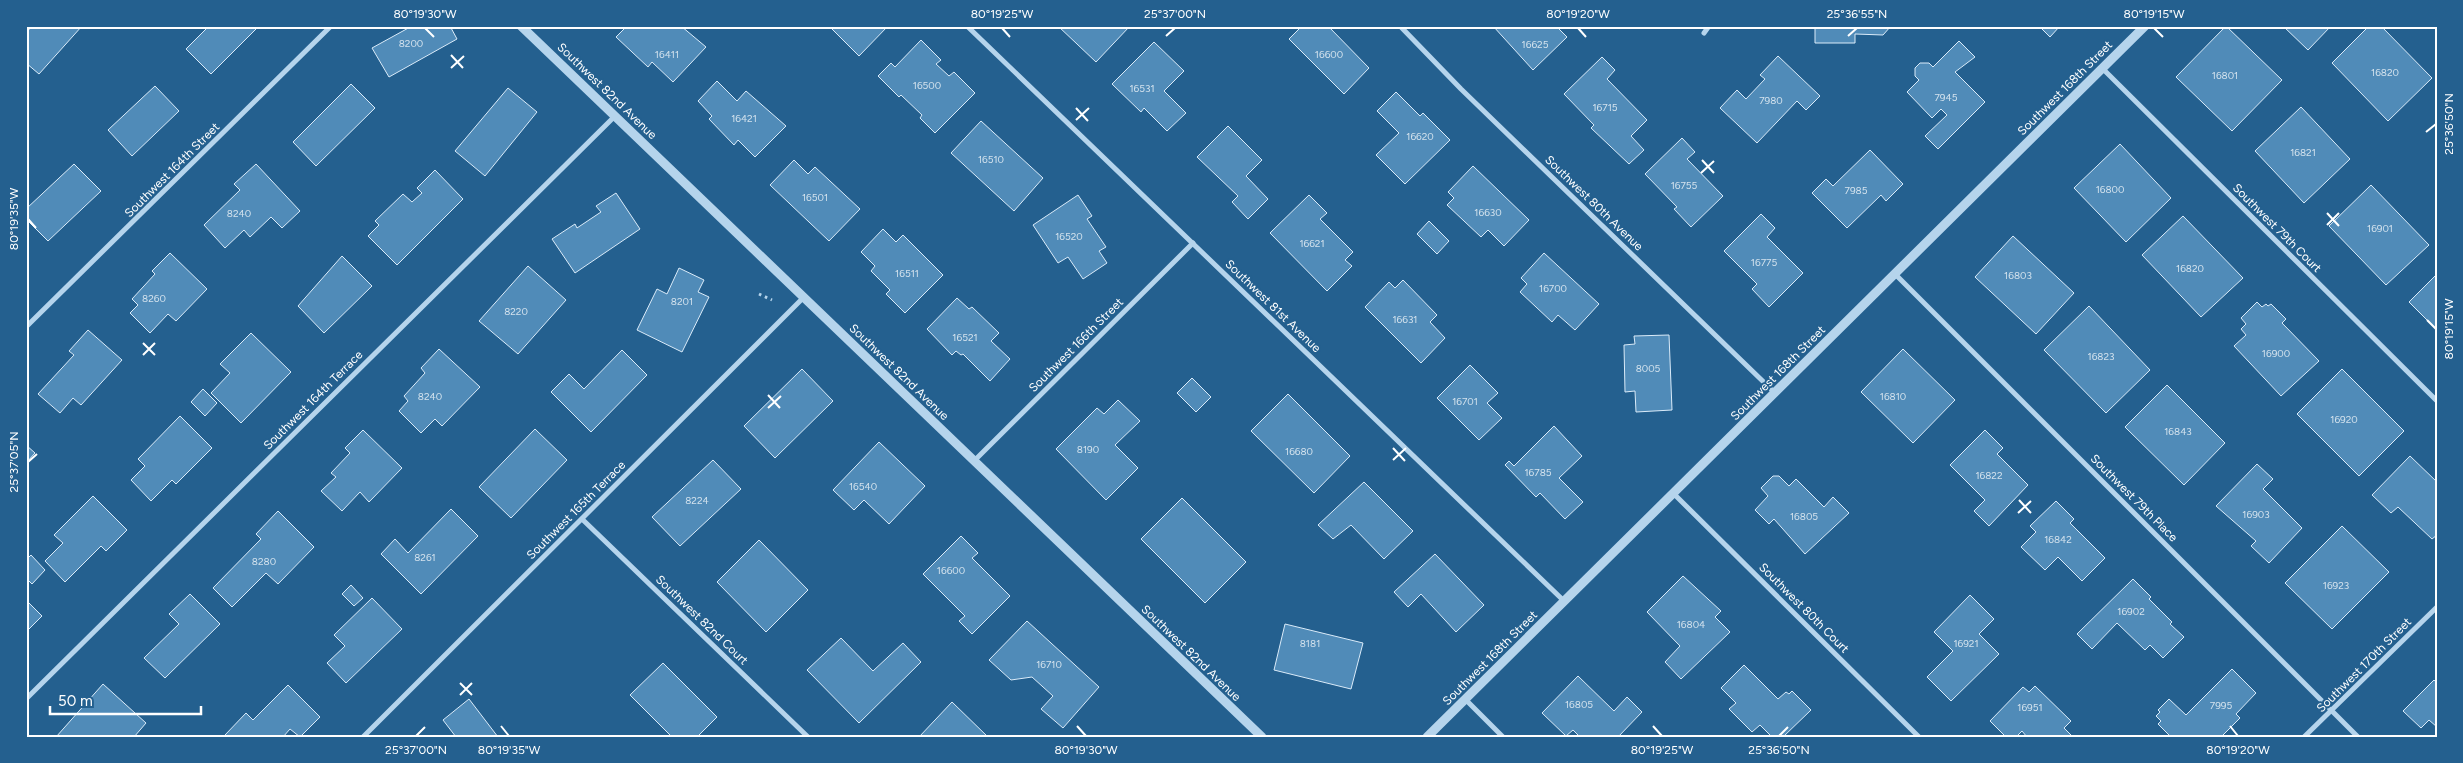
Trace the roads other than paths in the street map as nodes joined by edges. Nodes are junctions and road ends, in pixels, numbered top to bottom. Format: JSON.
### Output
{"nodes":[{"id":1,"x":331,"y":26,"type":"edge"},
{"id":2,"x":521,"y":26,"type":"edge"},
{"id":3,"x":966,"y":26,"type":"edge"},
{"id":4,"x":1400,"y":26,"type":"edge"},
{"id":5,"x":1709,"y":26,"type":"edge"},
{"id":6,"x":2145,"y":26,"type":"edge"},
{"id":7,"x":1704,"y":33,"type":"dead end"},
{"id":8,"x":2102,"y":68,"type":"junction"},
{"id":9,"x":614,"y":116,"type":"junction"},
{"id":10,"x":1193,"y":243,"type":"junction"},
{"id":11,"x":1895,"y":274,"type":"junction"},
{"id":12,"x":804,"y":298,"type":"junction"},
{"id":13,"x":26,"y":327,"type":"edge"},
{"id":14,"x":1775,"y":393,"type":"junction"},
{"id":15,"x":2437,"y":401,"type":"edge"},
{"id":16,"x":973,"y":462,"type":"junction"},
{"id":17,"x":1674,"y":494,"type":"junction"},
{"id":18,"x":582,"y":519,"type":"junction"},
{"id":19,"x":1564,"y":601,"type":"junction"},
{"id":20,"x":2437,"y":606,"type":"edge"},
{"id":21,"x":26,"y":699,"type":"edge"},
{"id":22,"x":1465,"y":699,"type":"junction"},
{"id":23,"x":2332,"y":711,"type":"junction"},
{"id":24,"x":1260,"y":736,"type":"edge"},
{"id":25,"x":364,"y":737,"type":"edge"},
{"id":26,"x":808,"y":737,"type":"edge"},
{"id":27,"x":1427,"y":737,"type":"edge"},
{"id":28,"x":1503,"y":737,"type":"edge"},
{"id":29,"x":1919,"y":737,"type":"edge"},
{"id":30,"x":2304,"y":737,"type":"edge"},
{"id":31,"x":2358,"y":737,"type":"edge"}],
"edges":[{"from":1,"to":13,"type":"street","name":"Southwest 164th Street"},
{"from":2,"to":9,"type":"street","name":"Southwest 82nd Avenue"},
{"from":3,"to":10,"type":"street","name":"Southwest 81st Avenue"},
{"from":4,"to":14,"type":"street","name":"Southwest 80th Avenue"},
{"from":5,"to":7,"type":"street"},
{"from":6,"to":8,"type":"street","name":"Southwest 168th Street"},
{"from":8,"to":11,"type":"street","name":"Southwest 168th Street"},
{"from":8,"to":15,"type":"street","name":"Southwest 79th Court"},
{"from":9,"to":12,"type":"street","name":"Southwest 82nd Avenue"},
{"from":9,"to":21,"type":"street","name":"Southwest 164th Terrace"},
{"from":10,"to":16,"type":"street","name":"Southwest 166th Street"},
{"from":10,"to":19,"type":"street","name":"Southwest 81st Avenue"},
{"from":11,"to":14,"type":"street","name":"Southwest 168th Street"},
{"from":11,"to":23,"type":"street","name":"Southwest 79th Place"},
{"from":12,"to":16,"type":"street","name":"Southwest 82nd Avenue"},
{"from":12,"to":18,"type":"street","name":"Southwest 165th Terrace"},
{"from":14,"to":17,"type":"street","name":"Southwest 168th Street"},
{"from":16,"to":24,"type":"street","name":"Southwest 82nd Avenue"},
{"from":17,"to":19,"type":"street","name":"Southwest 168th Street"},
{"from":17,"to":29,"type":"street","name":"Southwest 80th Court"},
{"from":18,"to":25,"type":"street","name":"Southwest 165th Terrace"},
{"from":18,"to":26,"type":"street","name":"Southwest 82nd Court"},
{"from":19,"to":22,"type":"street","name":"Southwest 168th Street"},
{"from":20,"to":23,"type":"street","name":"Southwest 170th Street"},
{"from":22,"to":27,"type":"street","name":"Southwest 168th Street"},
{"from":22,"to":28,"type":"street"},
{"from":23,"to":30,"type":"street","name":"Southwest 170th Street"},
{"from":23,"to":31,"type":"street","name":"Southwest 79th Place"}]}
